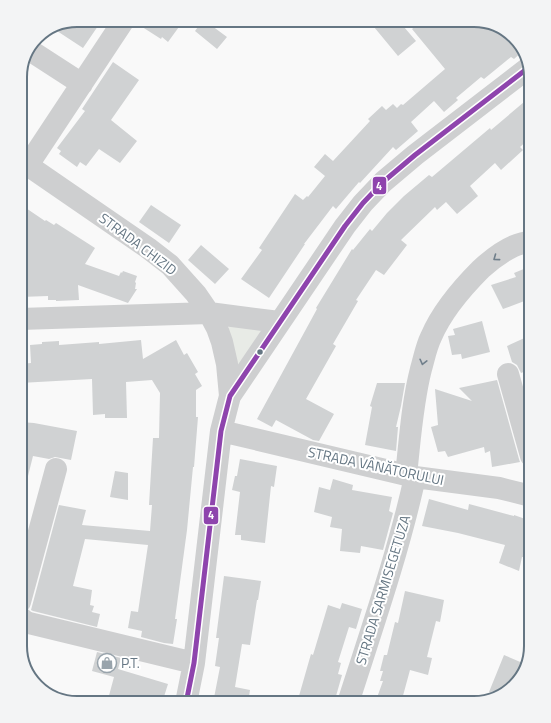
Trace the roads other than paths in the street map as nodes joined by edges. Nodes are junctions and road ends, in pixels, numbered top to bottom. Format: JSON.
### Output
{"nodes":[{"id":1,"x":119,"y":27,"type":"edge"},
{"id":2,"x":33,"y":53,"type":"edge"},
{"id":3,"x":524,"y":71,"type":"edge"},
{"id":4,"x":82,"y":84,"type":"junction"},
{"id":5,"x":27,"y":158,"type":"edge"},
{"id":6,"x":27,"y":164,"type":"edge"},
{"id":7,"x":524,"y":243,"type":"edge"},
{"id":8,"x":210,"y":313,"type":"junction"},
{"id":9,"x":27,"y":319,"type":"edge"},
{"id":10,"x":279,"y":322,"type":"junction"},
{"id":11,"x":508,"y":374,"type":"dead end"},
{"id":12,"x":230,"y":396,"type":"junction"},
{"id":13,"x":221,"y":431,"type":"junction"},
{"id":14,"x":524,"y":431,"type":"edge"},
{"id":15,"x":56,"y":469,"type":"dead end"},
{"id":16,"x":410,"y":476,"type":"junction"},
{"id":17,"x":524,"y":494,"type":"edge"},
{"id":18,"x":27,"y":576,"type":"edge"},
{"id":19,"x":27,"y":622,"type":"edge"},
{"id":20,"x":194,"y":663,"type":"junction"},
{"id":21,"x":187,"y":696,"type":"edge"},
{"id":22,"x":350,"y":696,"type":"edge"}],
"edges":[{"from":1,"to":4,"type":"street"},
{"from":2,"to":4,"type":"street"},
{"from":3,"to":10,"type":"street"},
{"from":4,"to":5,"type":"street"},
{"from":6,"to":8,"type":"street","name":"STRADA CHIZID"},
{"from":7,"to":16,"type":"street","name":"STRADA SARMISEGETUZA","one_way":true},
{"from":8,"to":9,"type":"street"},
{"from":8,"to":10,"type":"street"},
{"from":8,"to":12,"type":"street","name":"STRADA CHIZID"},
{"from":10,"to":12,"type":"street"},
{"from":11,"to":14,"type":"street"},
{"from":12,"to":13,"type":"street","name":"STRADA CHIZID"},
{"from":13,"to":16,"type":"street","name":"STRADA VÂNĂTORULUI"},
{"from":13,"to":20,"type":"street","name":"STRADA CHIZID"},
{"from":15,"to":18,"type":"street"},
{"from":16,"to":17,"type":"street","name":"STRADA VÂNĂTORULUI"},
{"from":16,"to":22,"type":"street","name":"STRADA SARMISEGETUZA"},
{"from":19,"to":20,"type":"street"},
{"from":20,"to":21,"type":"street","name":"STRADA CHIZID"}]}
